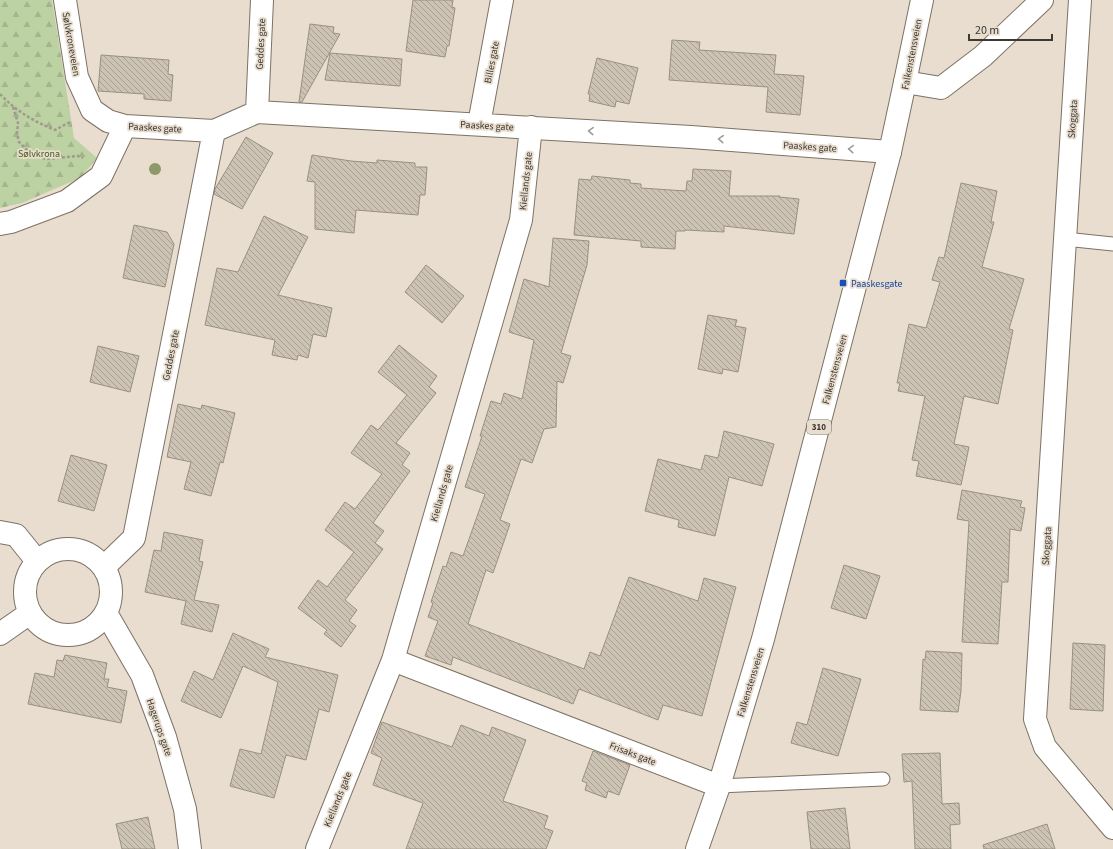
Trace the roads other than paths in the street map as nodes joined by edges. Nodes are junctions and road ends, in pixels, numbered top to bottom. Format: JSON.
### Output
{"nodes":[{"id":1,"x":65,"y":0,"type":"edge"},
{"id":2,"x":262,"y":0,"type":"edge"},
{"id":3,"x":502,"y":0,"type":"edge"},
{"id":4,"x":922,"y":0,"type":"edge"},
{"id":5,"x":1042,"y":0,"type":"edge"},
{"id":6,"x":1080,"y":0,"type":"edge"},
{"id":7,"x":905,"y":82,"type":"junction"},
{"id":8,"x":92,"y":110,"type":"joint"},
{"id":9,"x":257,"y":112,"type":"junction"},
{"id":10,"x":479,"y":124,"type":"junction"},
{"id":11,"x":125,"y":126,"type":"junction"},
{"id":12,"x":531,"y":128,"type":"junction"},
{"id":13,"x":214,"y":131,"type":"junction"},
{"id":14,"x":890,"y":152,"type":"junction"},
{"id":15,"x":0,"y":224,"type":"edge"},
{"id":16,"x":1065,"y":239,"type":"junction"},
{"id":17,"x":1113,"y":244,"type":"edge"},
{"id":18,"x":0,"y":532,"type":"edge"},
{"id":19,"x":37,"y":561,"type":"junction"},
{"id":20,"x":104,"y":567,"type":"junction"},
{"id":21,"x":30,"y":613,"type":"junction"},
{"id":22,"x":106,"y":613,"type":"junction"},
{"id":23,"x":0,"y":634,"type":"edge"},
{"id":24,"x":393,"y":660,"type":"junction"},
{"id":25,"x":884,"y":779,"type":"dead end"},
{"id":26,"x":719,"y":786,"type":"junction"},
{"id":27,"x":1113,"y":828,"type":"edge"},
{"id":28,"x":190,"y":849,"type":"edge"},
{"id":29,"x":317,"y":849,"type":"edge"},
{"id":30,"x":697,"y":849,"type":"edge"}],
"edges":[{"from":1,"to":8,"type":"street","name":"Sølvkroneveien"},
{"from":2,"to":9,"type":"street","name":"Geddes gate"},
{"from":3,"to":10,"type":"street","name":"Billes gate"},
{"from":4,"to":7,"type":"street","name":"Falkenstensveien","number":"310"},
{"from":5,"to":7,"type":"street"},
{"from":6,"to":16,"type":"street","name":"Skoggata"},
{"from":7,"to":14,"type":"street","name":"Falkenstensveien","number":"310"},
{"from":8,"to":11,"type":"street","name":"Paaskes gate"},
{"from":9,"to":10,"type":"street","name":"Paaskes gate"},
{"from":9,"to":13,"type":"street","name":"Paaskes gate"},
{"from":10,"to":12,"type":"street","name":"Paaskes gate"},
{"from":11,"to":13,"type":"street","name":"Paaskes gate"},
{"from":11,"to":15,"type":"street"},
{"from":14,"to":12,"type":"street","name":"Paaskes gate","one_way":true},
{"from":12,"to":24,"type":"street","name":"Kiellands gate"},
{"from":13,"to":20,"type":"street","name":"Geddes gate"},
{"from":14,"to":26,"type":"street","name":"Falkenstensveien","number":"310"},
{"from":16,"to":17,"type":"lane"},
{"from":16,"to":27,"type":"street","name":"Skoggata"},
{"from":18,"to":19,"type":"street"},
{"from":19,"to":20,"type":"street"},
{"from":19,"to":21,"type":"street"},
{"from":20,"to":22,"type":"street"},
{"from":21,"to":22,"type":"street"},
{"from":21,"to":23,"type":"street"},
{"from":22,"to":28,"type":"street","name":"Hagerups gate"},
{"from":24,"to":26,"type":"street","name":"Frisaks gate"},
{"from":24,"to":29,"type":"street","name":"Kiellands gate"},
{"from":25,"to":26,"type":"lane","name":"Frisaks gate"},
{"from":26,"to":30,"type":"street","name":"Falkenstensveien","number":"310"}]}
